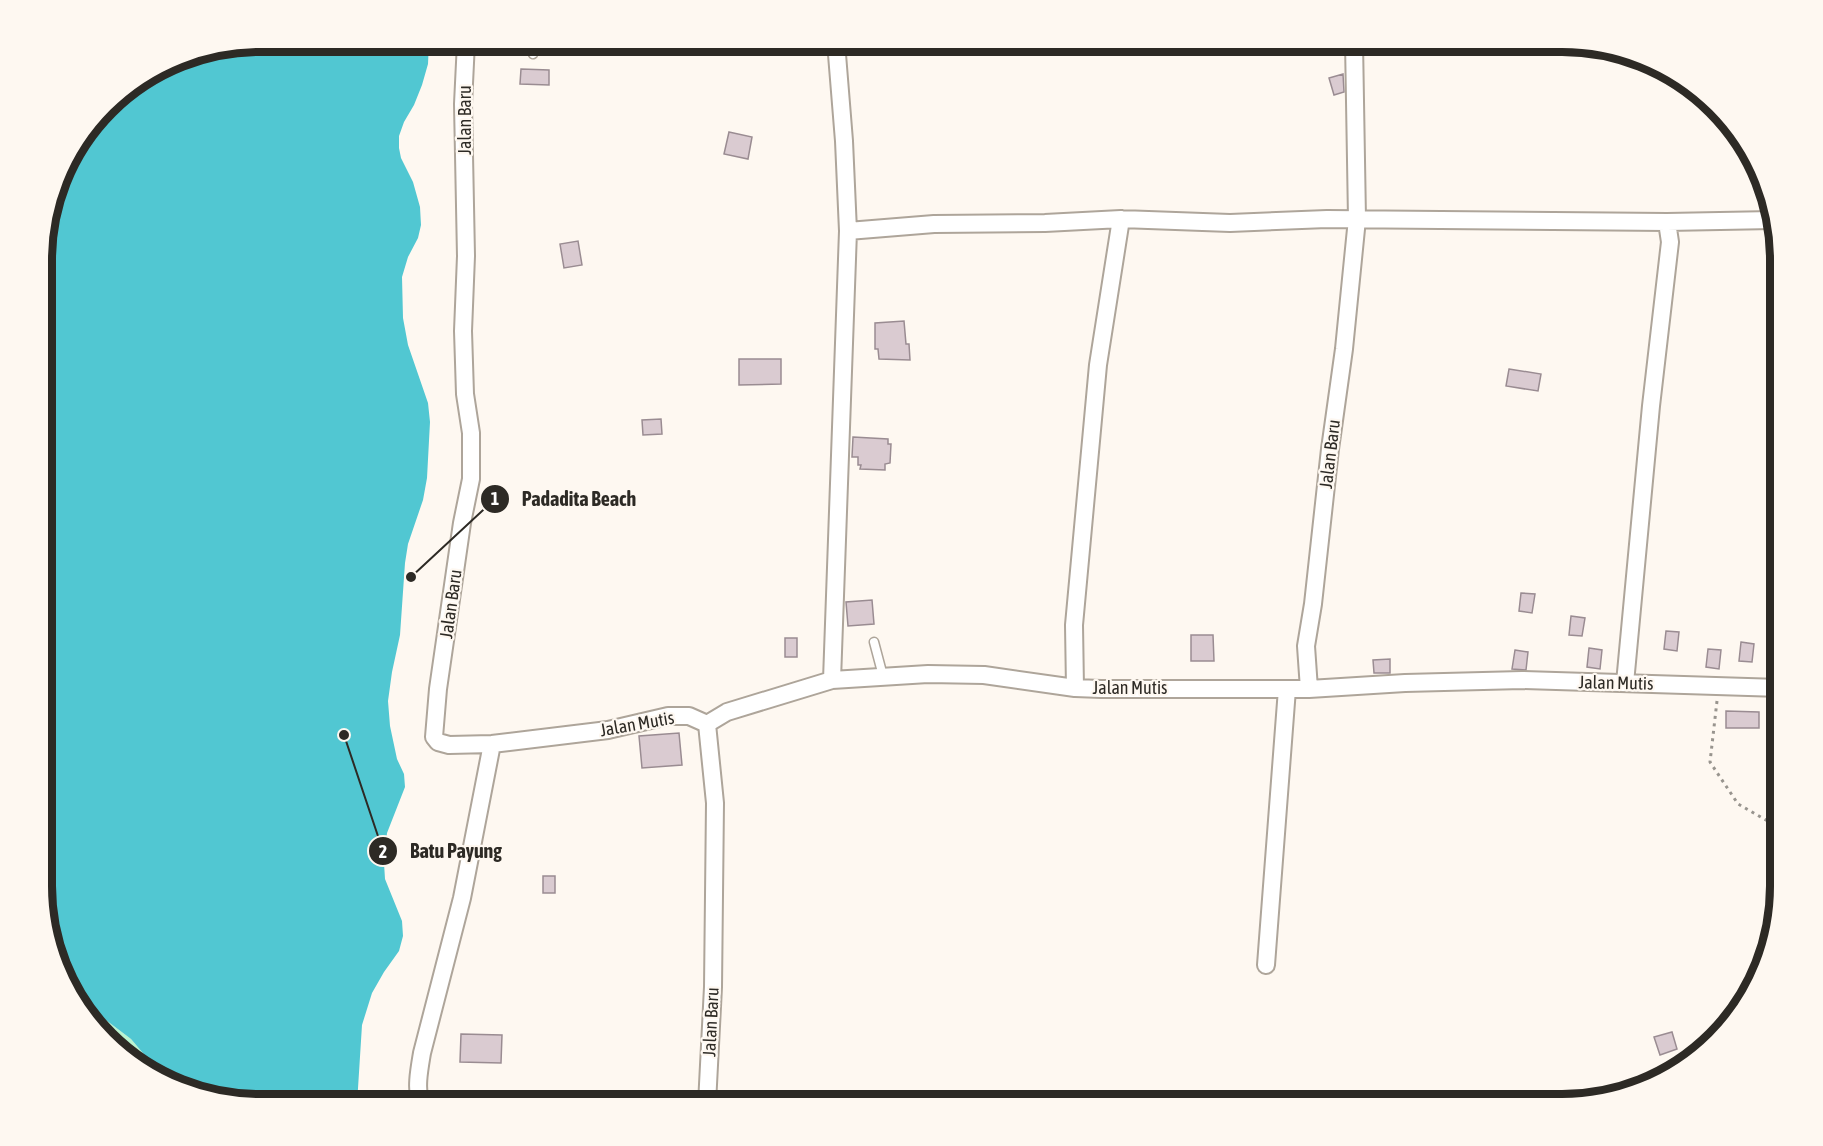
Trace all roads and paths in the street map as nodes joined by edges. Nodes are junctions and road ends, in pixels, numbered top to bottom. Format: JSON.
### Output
{"nodes":[{"id":1,"x":1354,"y":52,"type":"edge"},
{"id":2,"x":466,"y":53,"type":"edge"},
{"id":3,"x":837,"y":53,"type":"edge"},
{"id":4,"x":1121,"y":219,"type":"junction"},
{"id":5,"x":1357,"y":219,"type":"junction"},
{"id":6,"x":1766,"y":220,"type":"edge"},
{"id":7,"x":1667,"y":222,"type":"junction"},
{"id":8,"x":848,"y":231,"type":"junction"},
{"id":9,"x":874,"y":642,"type":"dead end"},
{"id":10,"x":883,"y":676,"type":"junction"},
{"id":11,"x":832,"y":680,"type":"junction"},
{"id":12,"x":1625,"y":683,"type":"junction"},
{"id":13,"x":1718,"y":687,"type":"junction"},
{"id":14,"x":1075,"y":688,"type":"junction"},
{"id":15,"x":1770,"y":688,"type":"edge"},
{"id":16,"x":1287,"y":689,"type":"junction"},
{"id":17,"x":1309,"y":689,"type":"junction"},
{"id":18,"x":706,"y":724,"type":"junction"},
{"id":19,"x":492,"y":744,"type":"junction"},
{"id":20,"x":1770,"y":822,"type":"edge"},
{"id":21,"x":1266,"y":965,"type":"dead end"},
{"id":22,"x":417,"y":1094,"type":"edge"},
{"id":23,"x":708,"y":1094,"type":"edge"}],
"edges":[{"from":1,"to":5,"type":"street","name":"Jalan Baru"},
{"from":2,"to":19,"type":"street","name":"Jalan Baru"},
{"from":3,"to":8,"type":"street"},
{"from":4,"to":5,"type":"street"},
{"from":4,"to":8,"type":"street"},
{"from":4,"to":14,"type":"street"},
{"from":5,"to":7,"type":"street"},
{"from":5,"to":17,"type":"street","name":"Jalan Baru"},
{"from":6,"to":7,"type":"street"},
{"from":7,"to":12,"type":"street"},
{"from":8,"to":11,"type":"street"},
{"from":9,"to":10,"type":"lane"},
{"from":10,"to":11,"type":"street","name":"Jalan Mutis"},
{"from":10,"to":14,"type":"street","name":"Jalan Mutis"},
{"from":11,"to":18,"type":"street","name":"Jalan Mutis"},
{"from":12,"to":13,"type":"street","name":"Jalan Mutis"},
{"from":12,"to":17,"type":"street","name":"Jalan Mutis"},
{"from":13,"to":15,"type":"street","name":"Jalan Mutis"},
{"from":13,"to":20,"type":"path"},
{"from":14,"to":16,"type":"street","name":"Jalan Mutis"},
{"from":16,"to":17,"type":"street","name":"Jalan Mutis"},
{"from":16,"to":21,"type":"street"},
{"from":18,"to":19,"type":"street","name":"Jalan Mutis"},
{"from":18,"to":23,"type":"street","name":"Jalan Baru"},
{"from":19,"to":22,"type":"street"}]}
